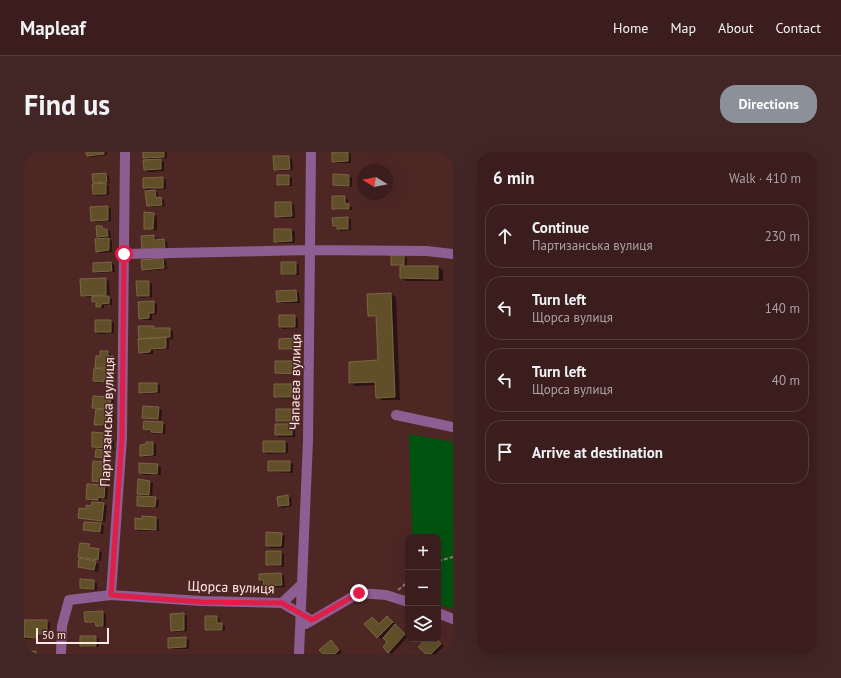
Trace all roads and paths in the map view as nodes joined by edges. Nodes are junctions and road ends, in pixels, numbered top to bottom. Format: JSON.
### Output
{"nodes":[{"id":1,"x":125,"y":152,"type":"edge"},
{"id":2,"x":311,"y":152,"type":"edge"},
{"id":3,"x":311,"y":250,"type":"junction"},
{"id":4,"x":124,"y":254,"type":"junction"},
{"id":5,"x":453,"y":254,"type":"edge"},
{"id":6,"x":396,"y":415,"type":"dead end"},
{"id":7,"x":453,"y":428,"type":"edge"},
{"id":8,"x":453,"y":558,"type":"edge"},
{"id":9,"x":441,"y":560,"type":"edge"},
{"id":10,"x":301,"y":585,"type":"junction"},
{"id":11,"x":111,"y":595,"type":"junction"},
{"id":12,"x":405,"y":601,"type":"edge"},
{"id":13,"x":282,"y":603,"type":"junction"},
{"id":14,"x":300,"y":612,"type":"junction"},
{"id":15,"x":441,"y":614,"type":"edge"},
{"id":16,"x":453,"y":619,"type":"edge"},
{"id":17,"x":312,"y":620,"type":"junction"},
{"id":18,"x":300,"y":629,"type":"junction"},
{"id":19,"x":61,"y":654,"type":"edge"},
{"id":20,"x":298,"y":654,"type":"edge"}],
"edges":[{"from":1,"to":4,"type":"street","name":"Партизанська вулиця"},
{"from":2,"to":3,"type":"street","name":"Чапаєва вулиця"},
{"from":3,"to":4,"type":"street"},
{"from":3,"to":5,"type":"street"},
{"from":3,"to":10,"type":"street","name":"Чапаєва вулиця"},
{"from":4,"to":11,"type":"street","name":"Партизанська вулиця"},
{"from":6,"to":7,"type":"street"},
{"from":8,"to":9,"type":"path"},
{"from":10,"to":13,"type":"street"},
{"from":10,"to":14,"type":"street","name":"Чапаєва вулиця"},
{"from":11,"to":13,"type":"street","name":"Щорса вулиця"},
{"from":11,"to":19,"type":"street"},
{"from":12,"to":17,"type":"street"},
{"from":13,"to":14,"type":"street","name":"Щорса вулиця"},
{"from":14,"to":17,"type":"street","name":"Щорса вулиця"},
{"from":14,"to":18,"type":"street","name":"Чапаєва вулиця"},
{"from":15,"to":16,"type":"street"},
{"from":17,"to":18,"type":"street"},
{"from":18,"to":20,"type":"street","name":"Чапаєва вулиця"}]}
